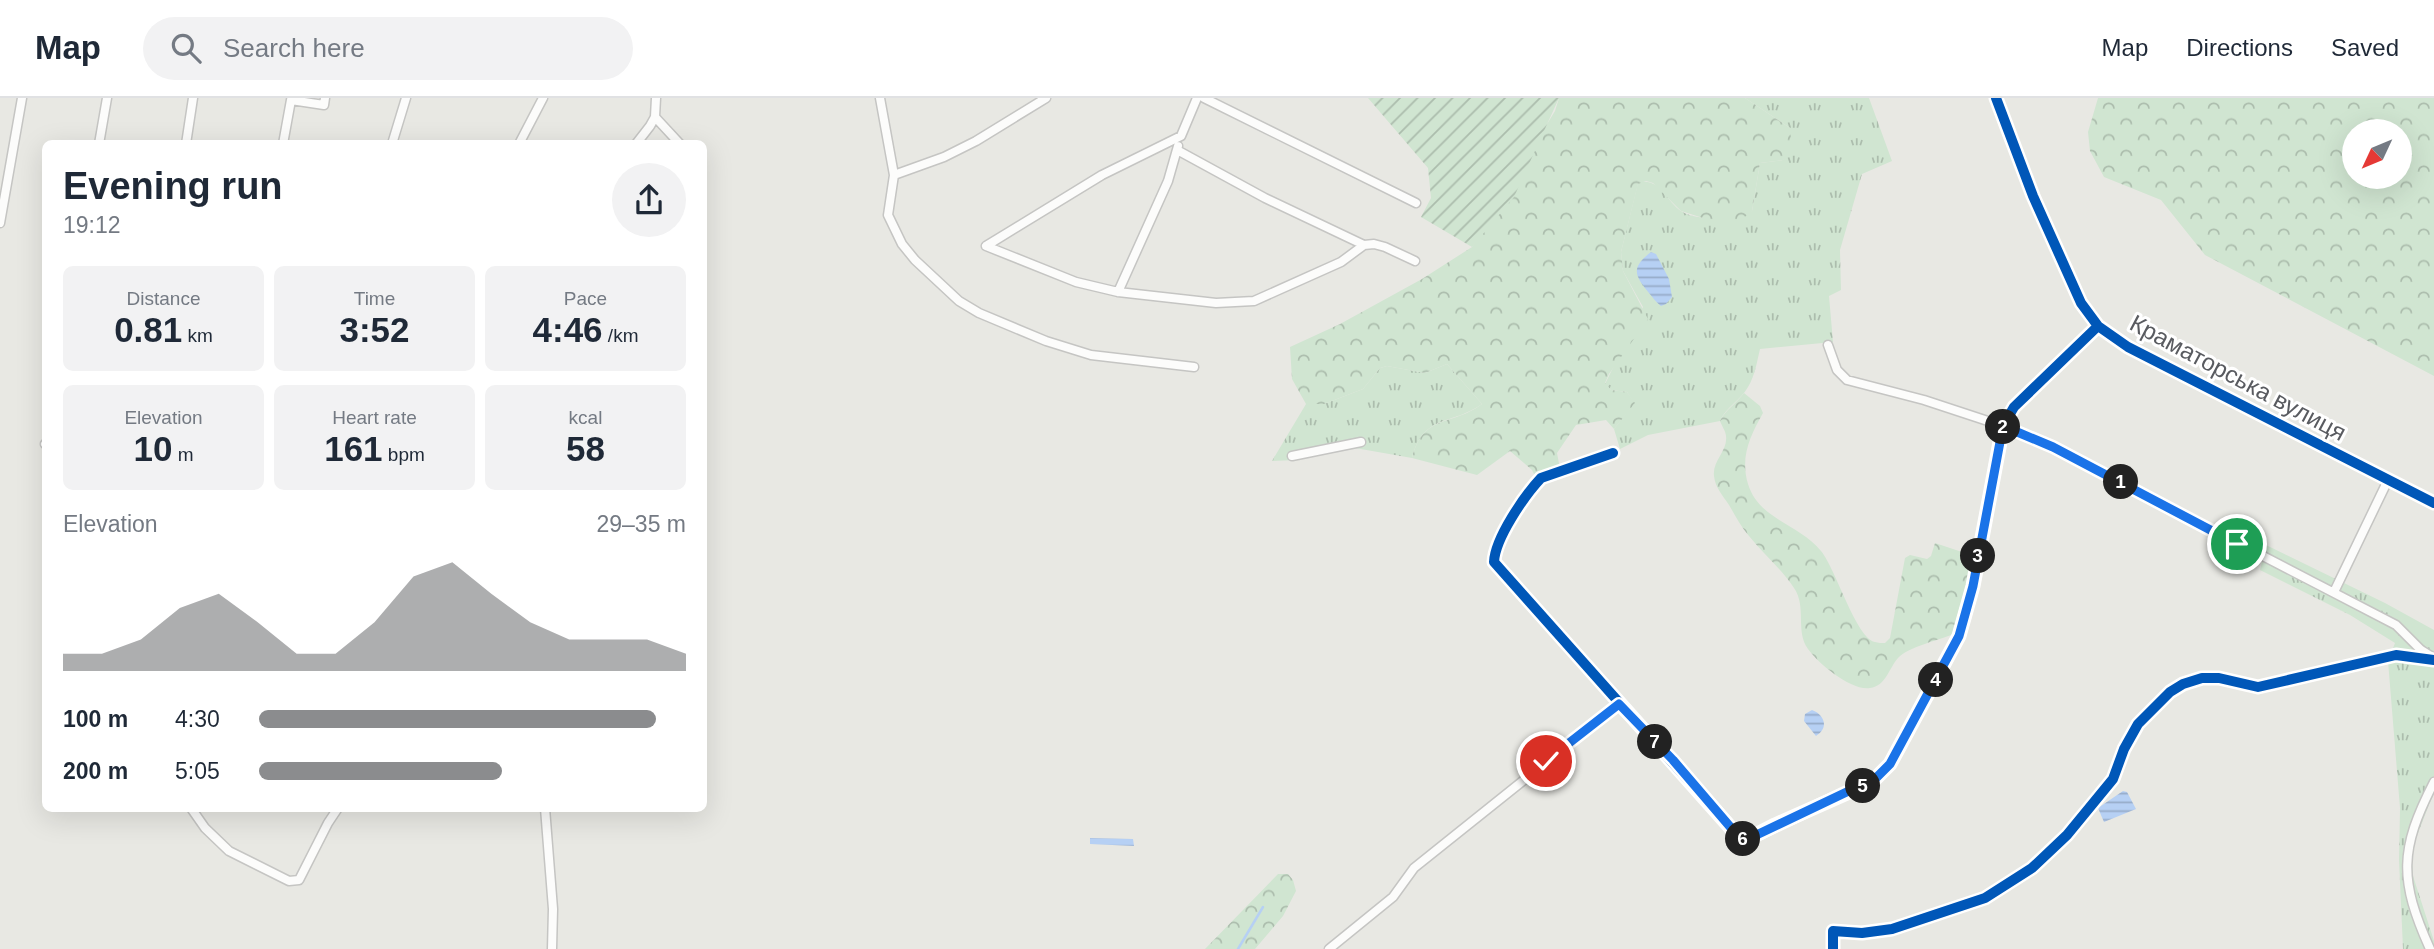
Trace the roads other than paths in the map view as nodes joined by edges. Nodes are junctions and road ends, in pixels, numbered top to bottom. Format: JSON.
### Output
{"nodes":[{"id":1,"x":23,"y":98,"type":"edge"},
{"id":2,"x":107,"y":98,"type":"edge"},
{"id":3,"x":193,"y":98,"type":"edge"},
{"id":4,"x":326,"y":98,"type":"edge"},
{"id":5,"x":407,"y":98,"type":"edge"},
{"id":6,"x":543,"y":98,"type":"edge"},
{"id":7,"x":656,"y":98,"type":"edge"},
{"id":8,"x":880,"y":98,"type":"edge"},
{"id":9,"x":1046,"y":98,"type":"edge"},
{"id":10,"x":1197,"y":98,"type":"edge"},
{"id":11,"x":1204,"y":98,"type":"edge"},
{"id":12,"x":1996,"y":98,"type":"edge"},
{"id":13,"x":655,"y":117,"type":"junction"},
{"id":14,"x":1181,"y":136,"type":"junction"},
{"id":15,"x":100,"y":140,"type":"edge"},
{"id":16,"x":187,"y":140,"type":"edge"},
{"id":17,"x":284,"y":140,"type":"edge"},
{"id":18,"x":393,"y":140,"type":"edge"},
{"id":19,"x":521,"y":140,"type":"edge"},
{"id":20,"x":639,"y":140,"type":"edge"},
{"id":21,"x":676,"y":140,"type":"edge"},
{"id":22,"x":1177,"y":150,"type":"junction"},
{"id":23,"x":894,"y":175,"type":"junction"},
{"id":24,"x":1416,"y":203,"type":"dead end"},
{"id":25,"x":0,"y":223,"type":"edge"},
{"id":26,"x":1364,"y":245,"type":"junction"},
{"id":27,"x":1415,"y":261,"type":"dead end"},
{"id":28,"x":1118,"y":292,"type":"junction"},
{"id":29,"x":2098,"y":326,"type":"junction"},
{"id":30,"x":1828,"y":345,"type":"dead end"},
{"id":31,"x":1194,"y":367,"type":"dead end"},
{"id":32,"x":2003,"y":426,"type":"junction"},
{"id":33,"x":1361,"y":442,"type":"dead end"},
{"id":34,"x":1613,"y":453,"type":"dead end"},
{"id":35,"x":1292,"y":456,"type":"dead end"},
{"id":36,"x":2388,"y":480,"type":"junction"},
{"id":37,"x":2434,"y":503,"type":"edge"},
{"id":38,"x":2334,"y":592,"type":"junction"},
{"id":39,"x":2434,"y":659,"type":"edge"},
{"id":40,"x":1619,"y":704,"type":"junction"},
{"id":41,"x":2434,"y":782,"type":"edge"},
{"id":42,"x":194,"y":812,"type":"edge"},
{"id":43,"x":335,"y":812,"type":"edge"},
{"id":44,"x":545,"y":812,"type":"edge"},
{"id":45,"x":2434,"y":927,"type":"edge"},
{"id":46,"x":2423,"y":932,"type":"junction"},
{"id":47,"x":552,"y":949,"type":"edge"},
{"id":48,"x":1329,"y":949,"type":"edge"},
{"id":49,"x":1833,"y":949,"type":"edge"},
{"id":50,"x":2430,"y":949,"type":"edge"}],
"edges":[{"from":1,"to":25,"type":"street"},
{"from":2,"to":15,"type":"street"},
{"from":3,"to":16,"type":"street"},
{"from":4,"to":17,"type":"street"},
{"from":5,"to":18,"type":"street"},
{"from":6,"to":19,"type":"street"},
{"from":7,"to":13,"type":"street"},
{"from":8,"to":23,"type":"street"},
{"from":9,"to":23,"type":"street"},
{"from":10,"to":14,"type":"street"},
{"from":11,"to":24,"type":"street"},
{"from":12,"to":29,"type":"street","name":"Краматорська вулиця"},
{"from":13,"to":20,"type":"street"},
{"from":13,"to":21,"type":"street"},
{"from":14,"to":22,"type":"street"},
{"from":14,"to":28,"type":"street"},
{"from":22,"to":26,"type":"street"},
{"from":22,"to":28,"type":"street"},
{"from":23,"to":31,"type":"street"},
{"from":26,"to":27,"type":"street"},
{"from":26,"to":28,"type":"street"},
{"from":29,"to":32,"type":"street"},
{"from":29,"to":36,"type":"street","name":"Краматорська вулиця"},
{"from":30,"to":32,"type":"street"},
{"from":32,"to":38,"type":"street"},
{"from":32,"to":40,"type":"street"},
{"from":33,"to":35,"type":"street"},
{"from":34,"to":40,"type":"street"},
{"from":36,"to":37,"type":"street","name":"Краматорська вулиця"},
{"from":36,"to":38,"type":"street"},
{"from":38,"to":39,"type":"street"},
{"from":39,"to":49,"type":"street"},
{"from":40,"to":48,"type":"street"},
{"from":41,"to":46,"type":"street"},
{"from":42,"to":43,"type":"street"},
{"from":44,"to":47,"type":"street"},
{"from":45,"to":46,"type":"street"},
{"from":46,"to":50,"type":"street"}]}
